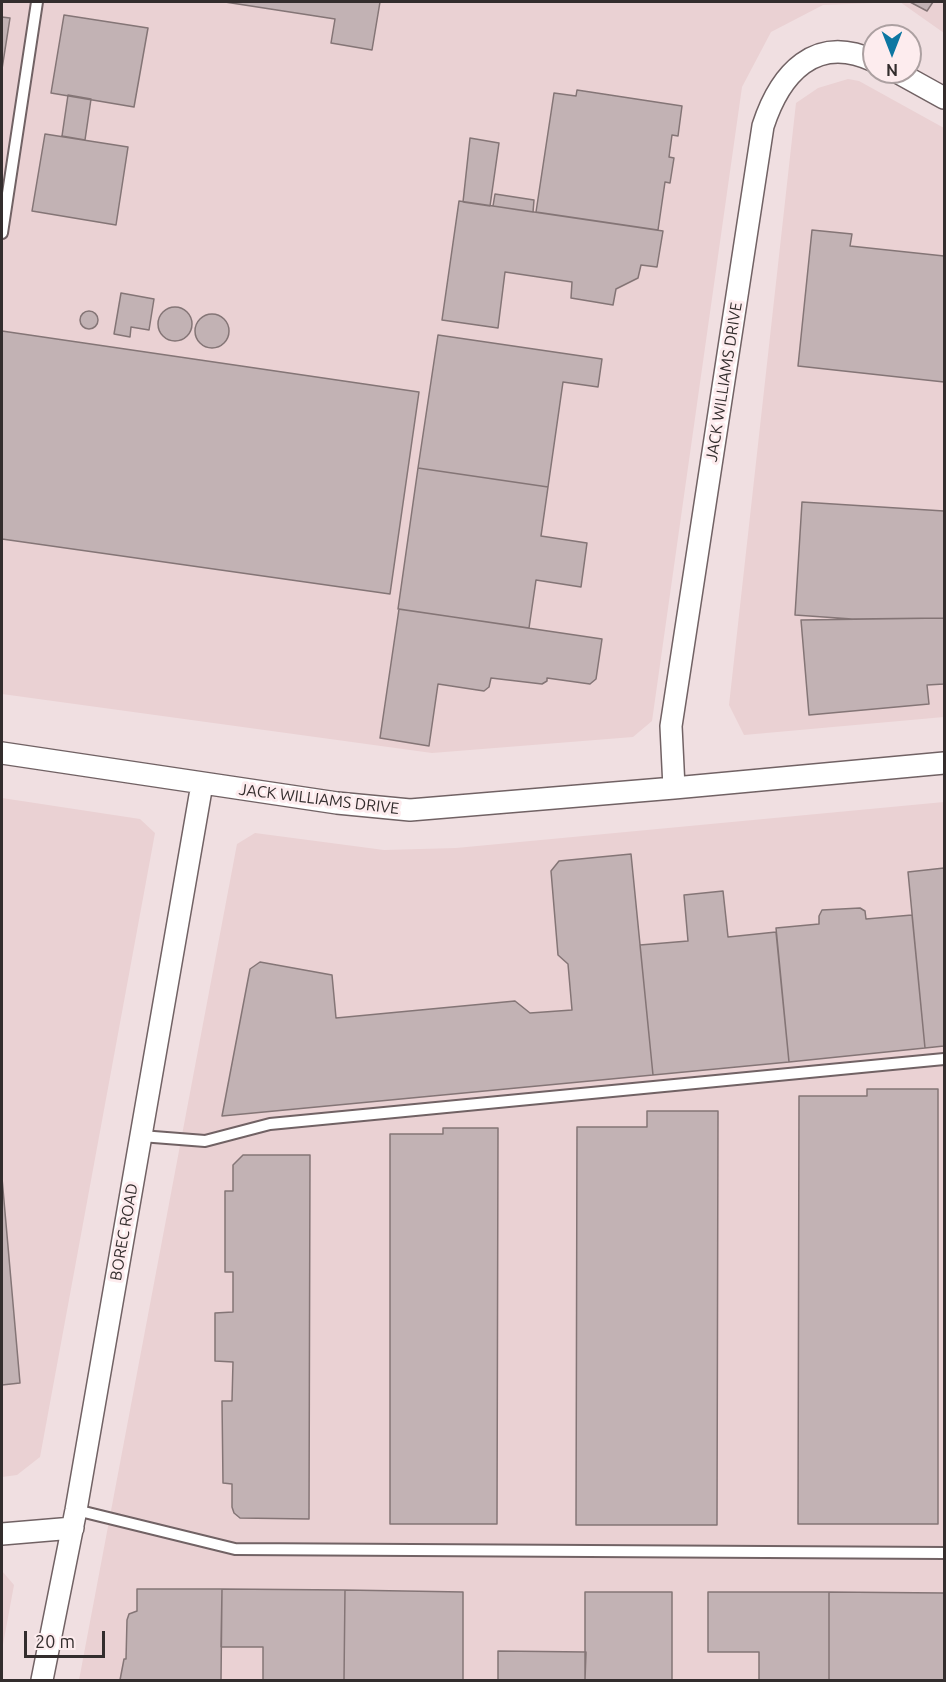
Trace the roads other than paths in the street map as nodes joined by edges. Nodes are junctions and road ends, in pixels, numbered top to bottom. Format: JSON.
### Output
{"nodes":[{"id":1,"x":37,"y":2,"type":"edge"},
{"id":2,"x":862,"y":55,"type":"edge"},
{"id":3,"x":919,"y":84,"type":"edge"},
{"id":4,"x":945,"y":98,"type":"edge"},
{"id":5,"x":2,"y":233,"type":"edge"},
{"id":6,"x":2,"y":753,"type":"edge"},
{"id":7,"x":945,"y":763,"type":"edge"},
{"id":8,"x":202,"y":784,"type":"junction"},
{"id":9,"x":674,"y":789,"type":"junction"},
{"id":10,"x":945,"y":1059,"type":"edge"},
{"id":11,"x":141,"y":1136,"type":"junction"},
{"id":12,"x":75,"y":1519,"type":"junction"},
{"id":13,"x":2,"y":1534,"type":"edge"},
{"id":14,"x":945,"y":1553,"type":"edge"},
{"id":15,"x":42,"y":1680,"type":"edge"}],
"edges":[{"from":1,"to":5,"type":"lane"},
{"from":2,"to":9,"type":"street","name":"JACK WILLIAMS DRIVE"},
{"from":3,"to":4,"type":"street"},
{"from":6,"to":8,"type":"street","name":"JACK WILLIAMS DRIVE"},
{"from":7,"to":9,"type":"street","name":"JACK WILLIAMS DRIVE"},
{"from":8,"to":9,"type":"street","name":"JACK WILLIAMS DRIVE"},
{"from":8,"to":11,"type":"street","name":"BOREC ROAD"},
{"from":10,"to":11,"type":"lane"},
{"from":11,"to":12,"type":"street","name":"BOREC ROAD"},
{"from":12,"to":13,"type":"street"},
{"from":12,"to":14,"type":"lane"},
{"from":12,"to":15,"type":"street","name":"BOREC ROAD"}]}
